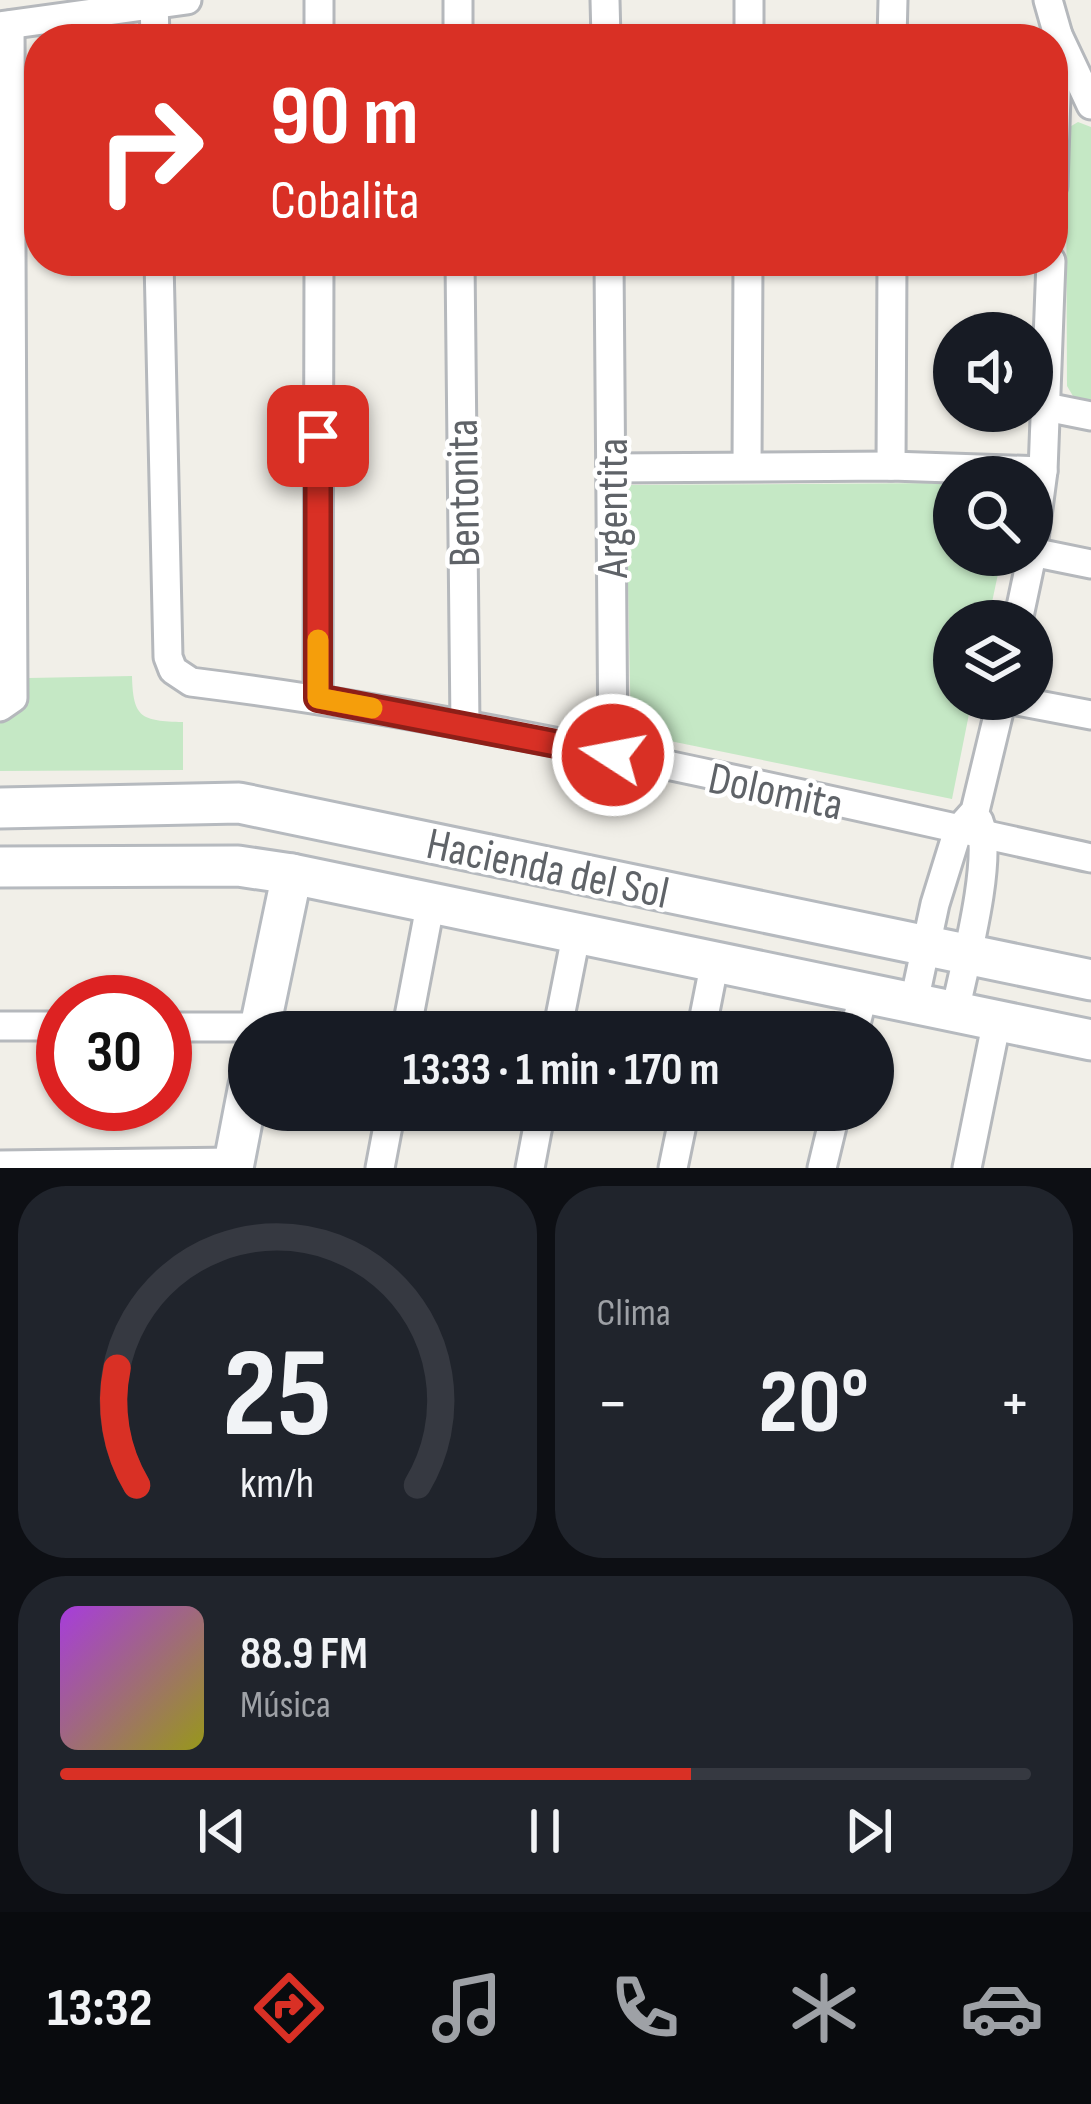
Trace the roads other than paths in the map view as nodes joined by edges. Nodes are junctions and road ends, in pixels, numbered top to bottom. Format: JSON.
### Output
{"nodes":[{"id":1,"x":187,"y":0,"type":"edge"},
{"id":2,"x":154,"y":1,"type":"edge"},
{"id":3,"x":5,"y":26,"type":"edge"},
{"id":4,"x":1068,"y":56,"type":"edge"},
{"id":5,"x":1091,"y":105,"type":"edge"},
{"id":6,"x":160,"y":276,"type":"edge"},
{"id":7,"x":319,"y":276,"type":"edge"},
{"id":8,"x":460,"y":276,"type":"edge"},
{"id":9,"x":609,"y":276,"type":"edge"},
{"id":10,"x":748,"y":276,"type":"edge"},
{"id":11,"x":892,"y":276,"type":"edge"},
{"id":12,"x":1050,"y":276,"type":"edge"},
{"id":13,"x":1049,"y":312,"type":"edge"},
{"id":14,"x":1053,"y":408,"type":"edge"},
{"id":15,"x":1091,"y":416,"type":"edge"},
{"id":16,"x":747,"y":465,"type":"junction"},
{"id":17,"x":891,"y":466,"type":"junction"},
{"id":18,"x":933,"y":467,"type":"edge"},
{"id":19,"x":611,"y":468,"type":"junction"},
{"id":20,"x":1053,"y":558,"type":"edge"},
{"id":21,"x":1091,"y":564,"type":"edge"},
{"id":22,"x":318,"y":698,"type":"junction"},
{"id":23,"x":7,"y":702,"type":"edge"},
{"id":24,"x":1053,"y":708,"type":"edge"},
{"id":25,"x":1091,"y":715,"type":"edge"},
{"id":26,"x":1000,"y":720,"type":"edge"},
{"id":27,"x":465,"y":724,"type":"junction"},
{"id":28,"x":613,"y":755,"type":"junction"},
{"id":29,"x":0,"y":808,"type":"edge"},
{"id":30,"x":972,"y":825,"type":"junction"},
{"id":31,"x":1091,"y":858,"type":"edge"},
{"id":32,"x":0,"y":867,"type":"edge"},
{"id":33,"x":292,"y":874,"type":"junction"},
{"id":34,"x":431,"y":901,"type":"junction"},
{"id":35,"x":577,"y":932,"type":"junction"},
{"id":36,"x":925,"y":945,"type":"junction"},
{"id":37,"x":967,"y":954,"type":"junction"},
{"id":38,"x":715,"y":961,"type":"junction"},
{"id":39,"x":1091,"y":980,"type":"edge"},
{"id":40,"x":863,"y":992,"type":"junction"},
{"id":41,"x":914,"y":1002,"type":"junction"},
{"id":42,"x":264,"y":1011,"type":"edge"},
{"id":43,"x":410,"y":1011,"type":"edge"},
{"id":44,"x":561,"y":1011,"type":"edge"},
{"id":45,"x":704,"y":1011,"type":"edge"},
{"id":46,"x":859,"y":1011,"type":"edge"},
{"id":47,"x":955,"y":1011,"type":"junction"},
{"id":48,"x":997,"y":1020,"type":"junction"},
{"id":49,"x":0,"y":1026,"type":"edge"},
{"id":50,"x":36,"y":1027,"type":"edge"},
{"id":51,"x":192,"y":1028,"type":"edge"},
{"id":52,"x":228,"y":1028,"type":"edge"},
{"id":53,"x":1091,"y":1040,"type":"edge"},
{"id":54,"x":240,"y":1131,"type":"edge"},
{"id":55,"x":387,"y":1131,"type":"edge"},
{"id":56,"x":537,"y":1131,"type":"edge"},
{"id":57,"x":681,"y":1131,"type":"edge"},
{"id":58,"x":831,"y":1131,"type":"edge"},
{"id":59,"x":0,"y":1165,"type":"edge"},
{"id":60,"x":233,"y":1165,"type":"edge"},
{"id":61,"x":380,"y":1168,"type":"edge"},
{"id":62,"x":530,"y":1168,"type":"edge"},
{"id":63,"x":674,"y":1168,"type":"edge"},
{"id":64,"x":822,"y":1168,"type":"edge"},
{"id":65,"x":967,"y":1168,"type":"edge"}],
"edges":[{"from":1,"to":2,"type":"street"},
{"from":2,"to":3,"type":"street"},
{"from":3,"to":23,"type":"street"},
{"from":4,"to":5,"type":"street"},
{"from":6,"to":22,"type":"street","name":"Dolomita"},
{"from":7,"to":22,"type":"street"},
{"from":8,"to":27,"type":"street","name":"Bentonita"},
{"from":9,"to":19,"type":"street","name":"Argentita"},
{"from":10,"to":16,"type":"street"},
{"from":11,"to":17,"type":"street"},
{"from":12,"to":13,"type":"street"},
{"from":14,"to":15,"type":"street"},
{"from":16,"to":17,"type":"street"},
{"from":16,"to":19,"type":"street"},
{"from":17,"to":18,"type":"street"},
{"from":19,"to":28,"type":"street","name":"Argentita"},
{"from":20,"to":21,"type":"street"},
{"from":22,"to":27,"type":"street","name":"Dolomita"},
{"from":24,"to":25,"type":"street"},
{"from":26,"to":30,"type":"street"},
{"from":27,"to":28,"type":"street","name":"Dolomita"},
{"from":28,"to":30,"type":"street","name":"Dolomita"},
{"from":29,"to":36,"type":"street","name":"Hacienda del Sol"},
{"from":30,"to":31,"type":"street","name":"Dolomita"},
{"from":30,"to":36,"type":"street"},
{"from":30,"to":37,"type":"street"},
{"from":32,"to":33,"type":"street","name":"Hacienda del Sol"},
{"from":33,"to":34,"type":"street","name":"Hacienda del Sol"},
{"from":33,"to":42,"type":"street"},
{"from":34,"to":35,"type":"street","name":"Hacienda del Sol"},
{"from":34,"to":43,"type":"street"},
{"from":35,"to":38,"type":"street","name":"Hacienda del Sol"},
{"from":35,"to":44,"type":"street"},
{"from":36,"to":37,"type":"street","name":"Hacienda del Sol"},
{"from":36,"to":41,"type":"street"},
{"from":37,"to":39,"type":"street","name":"Hacienda del Sol"},
{"from":37,"to":47,"type":"street"},
{"from":38,"to":40,"type":"street","name":"Hacienda del Sol"},
{"from":38,"to":45,"type":"street"},
{"from":40,"to":41,"type":"street","name":"Hacienda del Sol"},
{"from":40,"to":46,"type":"street"},
{"from":41,"to":47,"type":"street","name":"Hacienda del Sol"},
{"from":47,"to":48,"type":"street","name":"Hacienda del Sol"},
{"from":48,"to":53,"type":"street","name":"Hacienda del Sol"},
{"from":48,"to":65,"type":"street"},
{"from":49,"to":50,"type":"street"},
{"from":51,"to":52,"type":"street"},
{"from":54,"to":60,"type":"street"},
{"from":55,"to":61,"type":"street"},
{"from":56,"to":62,"type":"street"},
{"from":57,"to":63,"type":"street"},
{"from":58,"to":64,"type":"street"},
{"from":59,"to":60,"type":"street"}]}
